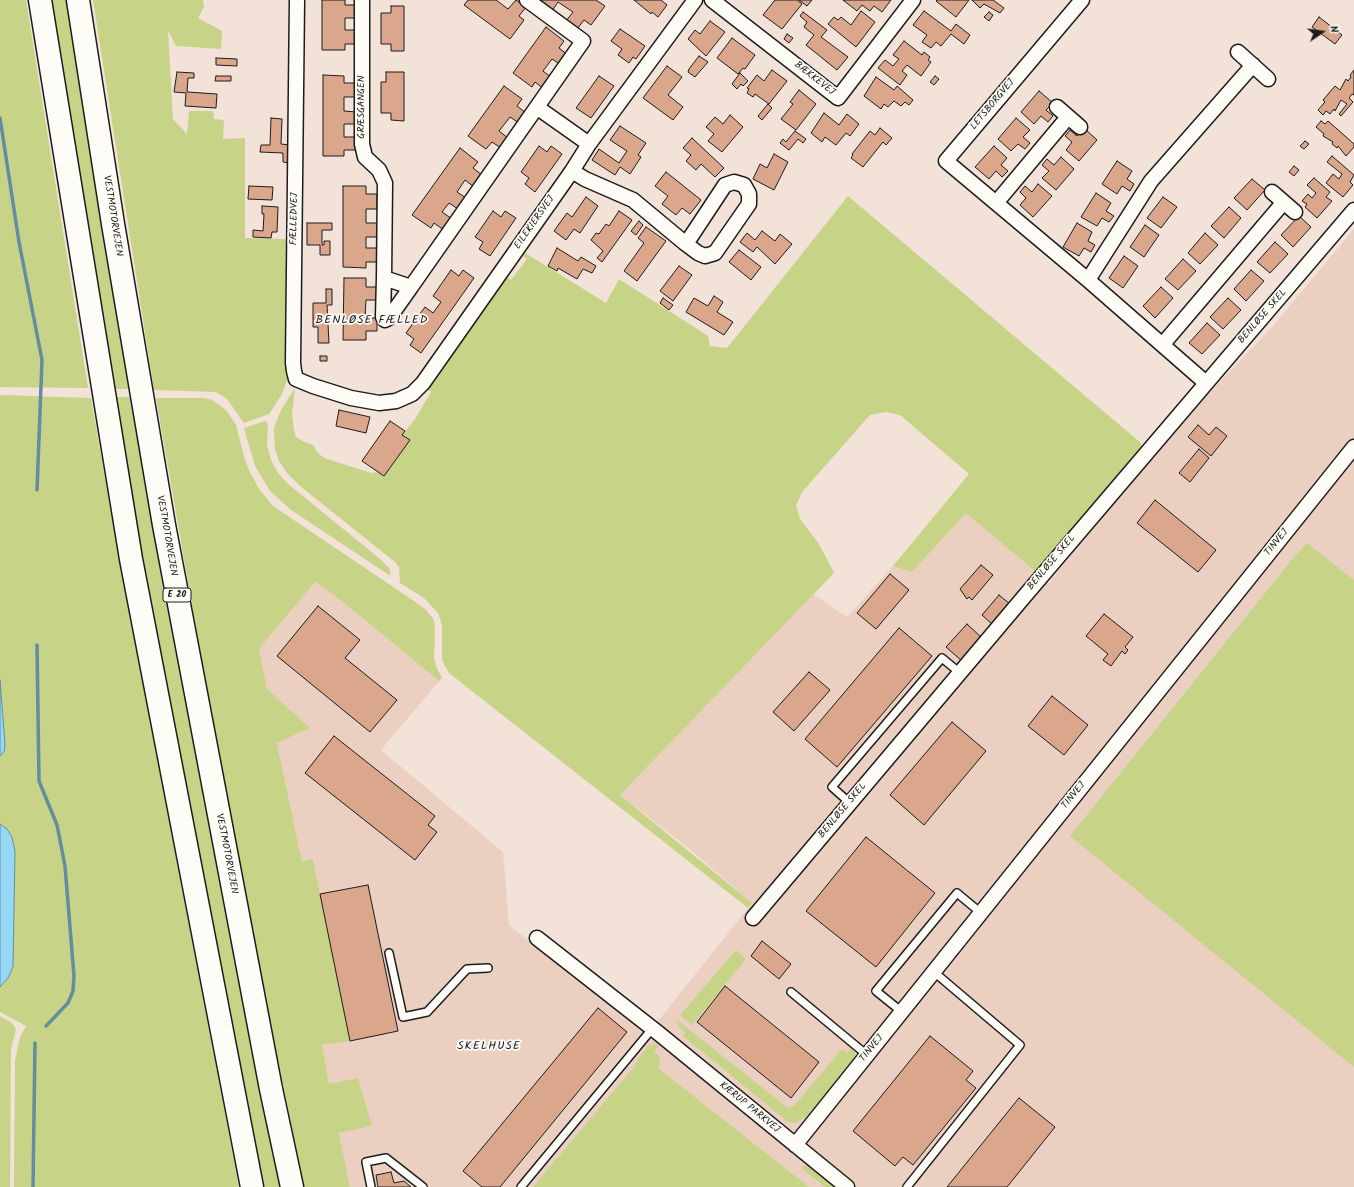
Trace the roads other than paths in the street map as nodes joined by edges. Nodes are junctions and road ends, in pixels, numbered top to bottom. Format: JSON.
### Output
{"nodes":[{"id":1,"x":40,"y":0,"type":"edge"},
{"id":2,"x":78,"y":0,"type":"edge"},
{"id":3,"x":297,"y":0,"type":"edge"},
{"id":4,"x":362,"y":0,"type":"edge"},
{"id":5,"x":527,"y":0,"type":"edge"},
{"id":6,"x":694,"y":0,"type":"edge"},
{"id":7,"x":712,"y":0,"type":"edge"},
{"id":8,"x":913,"y":0,"type":"edge"},
{"id":9,"x":1082,"y":0,"type":"edge"},
{"id":10,"x":1238,"y":52,"type":"dead end"},
{"id":11,"x":1253,"y":65,"type":"junction"},
{"id":12,"x":1268,"y":78,"type":"dead end"},
{"id":13,"x":1057,"y":107,"type":"dead end"},
{"id":14,"x":538,"y":108,"type":"junction"},
{"id":15,"x":1068,"y":117,"type":"junction"},
{"id":16,"x":1080,"y":127,"type":"dead end"},
{"id":17,"x":589,"y":144,"type":"junction"},
{"id":18,"x":572,"y":171,"type":"junction"},
{"id":19,"x":1272,"y":192,"type":"dead end"},
{"id":20,"x":1283,"y":202,"type":"junction"},
{"id":21,"x":996,"y":203,"type":"junction"},
{"id":22,"x":1354,"y":210,"type":"edge"},
{"id":23,"x":1295,"y":212,"type":"dead end"},
{"id":24,"x":686,"y":244,"type":"junction"},
{"id":25,"x":384,"y":278,"type":"junction"},
{"id":26,"x":1088,"y":280,"type":"junction"},
{"id":27,"x":411,"y":288,"type":"junction"},
{"id":28,"x":1163,"y":344,"type":"junction"},
{"id":29,"x":1206,"y":383,"type":"junction"},
{"id":30,"x":351,"y":398,"type":"joint"},
{"id":31,"x":1354,"y":447,"type":"edge"},
{"id":32,"x":960,"y":673,"type":"junction"},
{"id":33,"x":850,"y":802,"type":"junction"},
{"id":34,"x":981,"y":913,"type":"junction"},
{"id":35,"x":753,"y":918,"type":"dead end"},
{"id":36,"x":537,"y":938,"type":"dead end"},
{"id":37,"x":389,"y":953,"type":"dead end"},
{"id":38,"x":488,"y":968,"type":"dead end"},
{"id":39,"x":934,"y":972,"type":"junction"},
{"id":40,"x":791,"y":992,"type":"dead end"},
{"id":41,"x":902,"y":1012,"type":"junction"},
{"id":42,"x":652,"y":1029,"type":"junction"},
{"id":43,"x":867,"y":1055,"type":"junction"},
{"id":44,"x":795,"y":1145,"type":"junction"},
{"id":45,"x":252,"y":1187,"type":"edge"},
{"id":46,"x":292,"y":1187,"type":"edge"},
{"id":47,"x":371,"y":1187,"type":"edge"},
{"id":48,"x":423,"y":1187,"type":"edge"},
{"id":49,"x":521,"y":1187,"type":"edge"},
{"id":50,"x":847,"y":1187,"type":"edge"},
{"id":51,"x":907,"y":1187,"type":"edge"}],
"edges":[{"from":1,"to":45,"type":"highway"},
{"from":2,"to":46,"type":"highway","name":"VESTMOTORVEJEN","number":"E 20"},
{"from":3,"to":30,"type":"street","name":"FÆLLEDVEJ"},
{"from":4,"to":25,"type":"street","name":"GRÆSGANGEN"},
{"from":5,"to":14,"type":"street","name":"GRÆSGANGEN"},
{"from":6,"to":17,"type":"street","name":"EILEKIERSVEJ"},
{"from":7,"to":8,"type":"street","name":"BÆKKEVEJ"},
{"from":9,"to":21,"type":"street","name":"LETSBORGVEJ"},
{"from":10,"to":11,"type":"street"},
{"from":11,"to":12,"type":"street"},
{"from":11,"to":26,"type":"street"},
{"from":13,"to":15,"type":"street"},
{"from":14,"to":17,"type":"street"},
{"from":14,"to":27,"type":"street","name":"GRÆSGANGEN"},
{"from":15,"to":16,"type":"street"},
{"from":15,"to":21,"type":"street"},
{"from":17,"to":18,"type":"street","name":"EILEKIERSVEJ"},
{"from":18,"to":24,"type":"street"},
{"from":18,"to":30,"type":"street","name":"EILEKIERSVEJ"},
{"from":19,"to":20,"type":"street"},
{"from":20,"to":23,"type":"street"},
{"from":20,"to":28,"type":"street"},
{"from":21,"to":26,"type":"street","name":"LETSBORGVEJ"},
{"from":22,"to":29,"type":"street","name":"BENLØSE SKEL"},
{"from":24,"to":24,"type":"street"},
{"from":25,"to":27,"type":"street"},
{"from":25,"to":27,"type":"street","name":"GRÆSGANGEN"},
{"from":26,"to":28,"type":"street","name":"LETSBORGVEJ"},
{"from":28,"to":29,"type":"street","name":"LETSBORGVEJ"},
{"from":29,"to":32,"type":"street","name":"BENLØSE SKEL"},
{"from":31,"to":34,"type":"street","name":"TINVEJ"},
{"from":32,"to":33,"type":"street","name":"BENLØSE SKEL"},
{"from":32,"to":33,"type":"lane"},
{"from":33,"to":35,"type":"street","name":"BENLØSE SKEL"},
{"from":34,"to":39,"type":"street","name":"TINVEJ"},
{"from":34,"to":41,"type":"lane"},
{"from":36,"to":42,"type":"street","name":"KÆRUP PARKVEJ"},
{"from":37,"to":38,"type":"lane"},
{"from":39,"to":41,"type":"street","name":"TINVEJ"},
{"from":39,"to":51,"type":"lane"},
{"from":40,"to":43,"type":"lane"},
{"from":41,"to":43,"type":"street","name":"TINVEJ"},
{"from":42,"to":44,"type":"street","name":"KÆRUP PARKVEJ"},
{"from":42,"to":49,"type":"lane"},
{"from":43,"to":44,"type":"street","name":"TINVEJ"},
{"from":44,"to":50,"type":"street","name":"KÆRUP PARKVEJ"},
{"from":47,"to":48,"type":"lane"}]}
